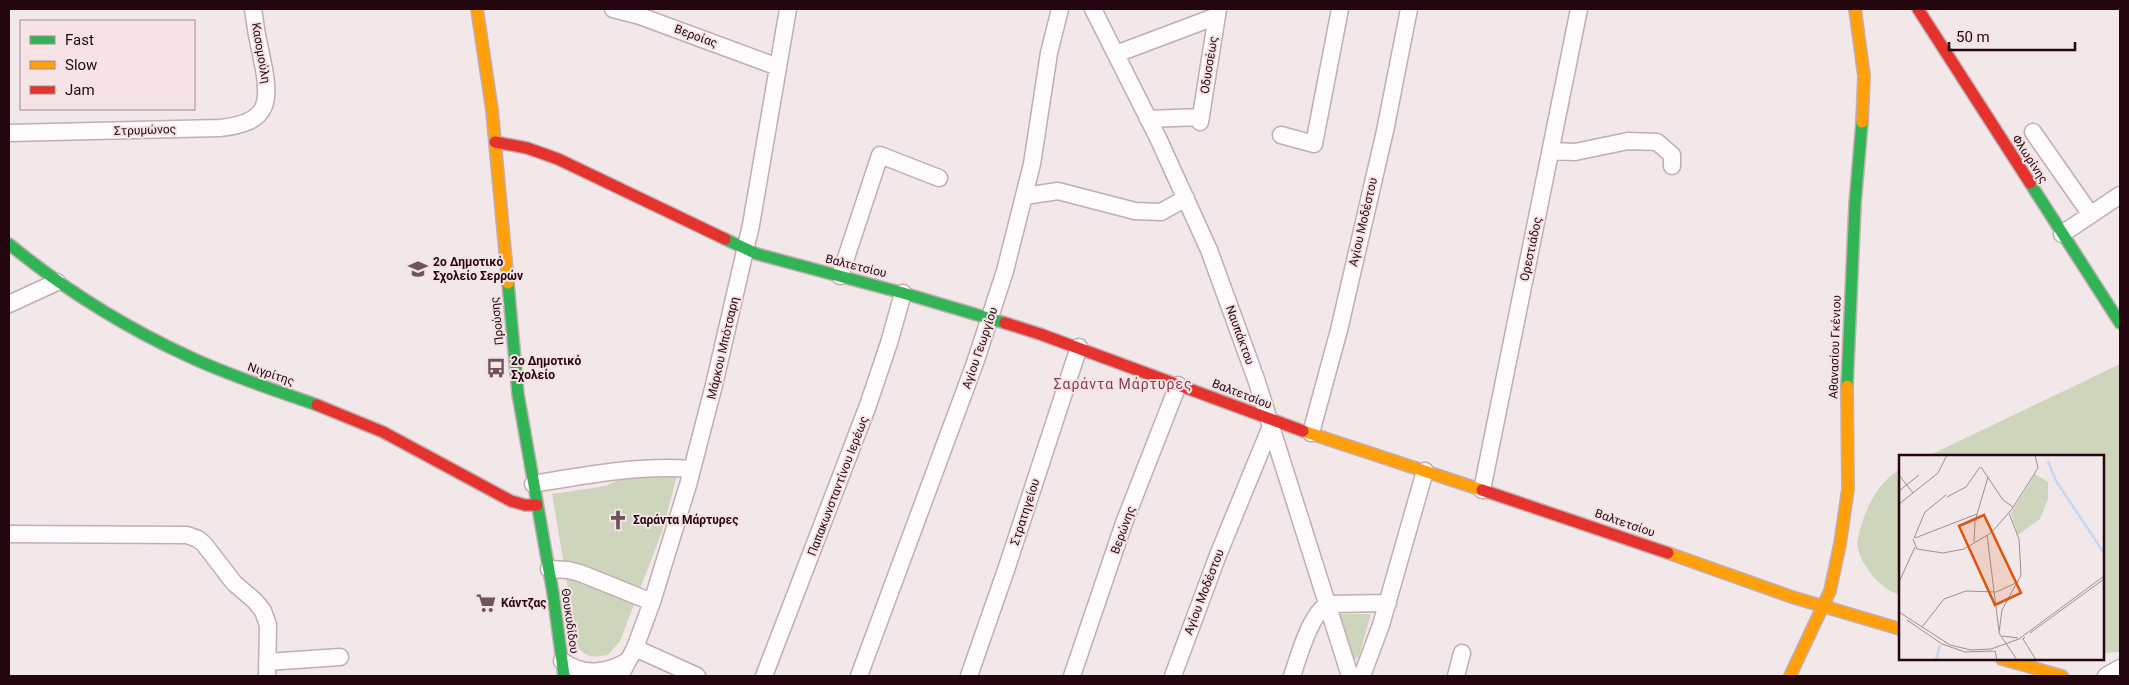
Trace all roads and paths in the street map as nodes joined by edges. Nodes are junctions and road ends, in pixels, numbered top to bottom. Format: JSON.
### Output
{"nodes":[{"id":1,"x":253,"y":9,"type":"edge"},
{"id":2,"x":477,"y":9,"type":"edge"},
{"id":3,"x":613,"y":9,"type":"edge"},
{"id":4,"x":788,"y":9,"type":"edge"},
{"id":5,"x":1060,"y":9,"type":"edge"},
{"id":6,"x":1092,"y":9,"type":"edge"},
{"id":7,"x":1340,"y":9,"type":"edge"},
{"id":8,"x":1409,"y":9,"type":"edge"},
{"id":9,"x":1579,"y":9,"type":"edge"},
{"id":10,"x":1854,"y":9,"type":"edge"},
{"id":11,"x":1918,"y":9,"type":"edge"},
{"id":12,"x":1218,"y":12,"type":"edge"},
{"id":13,"x":1116,"y":54,"type":"junction"},
{"id":14,"x":778,"y":67,"type":"junction"},
{"id":15,"x":267,"y":98,"type":"joint"},
{"id":16,"x":1148,"y":119,"type":"junction"},
{"id":17,"x":9,"y":132,"type":"edge"},
{"id":18,"x":2033,"y":132,"type":"dead end"},
{"id":19,"x":1281,"y":134,"type":"dead end"},
{"id":20,"x":495,"y":142,"type":"junction"},
{"id":21,"x":1551,"y":151,"type":"junction"},
{"id":22,"x":1672,"y":166,"type":"dead end"},
{"id":23,"x":939,"y":178,"type":"dead end"},
{"id":24,"x":2120,"y":195,"type":"edge"},
{"id":25,"x":1025,"y":196,"type":"junction"},
{"id":26,"x":1186,"y":198,"type":"junction"},
{"id":27,"x":2091,"y":215,"type":"junction"},
{"id":28,"x":2062,"y":234,"type":"junction"},
{"id":29,"x":9,"y":244,"type":"edge"},
{"id":30,"x":746,"y":250,"type":"junction"},
{"id":31,"x":840,"y":276,"type":"junction"},
{"id":32,"x":57,"y":282,"type":"junction"},
{"id":33,"x":903,"y":292,"type":"junction"},
{"id":34,"x":9,"y":304,"type":"edge"},
{"id":35,"x":991,"y":318,"type":"junction"},
{"id":36,"x":2120,"y":323,"type":"edge"},
{"id":37,"x":1079,"y":347,"type":"junction"},
{"id":38,"x":1178,"y":385,"type":"junction"},
{"id":39,"x":1270,"y":423,"type":"junction"},
{"id":40,"x":1311,"y":433,"type":"junction"},
{"id":41,"x":692,"y":469,"type":"junction"},
{"id":42,"x":1424,"y":471,"type":"junction"},
{"id":43,"x":533,"y":484,"type":"junction"},
{"id":44,"x":1482,"y":490,"type":"junction"},
{"id":45,"x":537,"y":505,"type":"junction"},
{"id":46,"x":9,"y":534,"type":"edge"},
{"id":47,"x":549,"y":569,"type":"junction"},
{"id":48,"x":652,"y":602,"type":"junction"},
{"id":49,"x":1388,"y":602,"type":"junction"},
{"id":50,"x":1328,"y":604,"type":"junction"},
{"id":51,"x":1823,"y":607,"type":"junction"},
{"id":52,"x":1899,"y":629,"type":"edge"},
{"id":53,"x":1462,"y":653,"type":"dead end"},
{"id":54,"x":632,"y":655,"type":"junction"},
{"id":55,"x":340,"y":657,"type":"dead end"},
{"id":56,"x":2006,"y":660,"type":"edge"},
{"id":57,"x":2120,"y":668,"type":"edge"},
{"id":58,"x":267,"y":669,"type":"edge"},
{"id":59,"x":563,"y":669,"type":"edge"},
{"id":60,"x":1363,"y":675,"type":"edge"},
{"id":61,"x":620,"y":676,"type":"edge"},
{"id":62,"x":697,"y":676,"type":"edge"},
{"id":63,"x":764,"y":676,"type":"edge"},
{"id":64,"x":859,"y":676,"type":"edge"},
{"id":65,"x":969,"y":676,"type":"edge"},
{"id":66,"x":1072,"y":676,"type":"edge"},
{"id":67,"x":1173,"y":676,"type":"edge"},
{"id":68,"x":1292,"y":676,"type":"edge"},
{"id":69,"x":1456,"y":676,"type":"edge"},
{"id":70,"x":1790,"y":676,"type":"edge"},
{"id":71,"x":2062,"y":676,"type":"edge"},
{"id":72,"x":2106,"y":676,"type":"edge"}],
"edges":[{"from":1,"to":15,"type":"street","name":"Κασομούλη"},
{"from":2,"to":20,"type":"street","name":"Προύσης"},
{"from":3,"to":14,"type":"street","name":"Βεροίας"},
{"from":4,"to":14,"type":"street","name":"Μάρκου Μπότσαρη"},
{"from":5,"to":25,"type":"street","name":"Αγίου Γεωργίου"},
{"from":6,"to":13,"type":"street","name":"Ναυπάκτου"},
{"from":7,"to":19,"type":"street"},
{"from":8,"to":40,"type":"street","name":"Αγίου Μοδέστου"},
{"from":9,"to":21,"type":"street","name":"Ορεστιάδος"},
{"from":10,"to":51,"type":"street","name":"Αθανασίου Γκένιου"},
{"from":11,"to":28,"type":"street","name":"Φλωρίνης"},
{"from":12,"to":13,"type":"street"},
{"from":12,"to":16,"type":"street","name":"Οδυσσέως"},
{"from":13,"to":16,"type":"street","name":"Ναυπάκτου"},
{"from":14,"to":30,"type":"street","name":"Μάρκου Μπότσαρη"},
{"from":15,"to":17,"type":"street","name":"Στρυμώνος"},
{"from":16,"to":26,"type":"street","name":"Ναυπάκτου"},
{"from":18,"to":27,"type":"street"},
{"from":20,"to":30,"type":"street","name":"Βαλτετσίου"},
{"from":20,"to":43,"type":"street","name":"Προύσης"},
{"from":21,"to":22,"type":"street"},
{"from":21,"to":44,"type":"street","name":"Ορεστιάδος"},
{"from":23,"to":31,"type":"street"},
{"from":24,"to":27,"type":"street"},
{"from":25,"to":26,"type":"street"},
{"from":25,"to":35,"type":"street","name":"Αγίου Γεωργίου"},
{"from":26,"to":39,"type":"street","name":"Ναυπάκτου"},
{"from":27,"to":28,"type":"street"},
{"from":28,"to":36,"type":"street","name":"Φλωρίνης"},
{"from":29,"to":32,"type":"street","name":"Νιγρίτης"},
{"from":30,"to":31,"type":"street","name":"Βαλτετσίου"},
{"from":30,"to":41,"type":"street","name":"Μάρκου Μπότσαρη"},
{"from":31,"to":33,"type":"street","name":"Βαλτετσίου"},
{"from":32,"to":34,"type":"street"},
{"from":32,"to":45,"type":"street","name":"Νιγρίτης"},
{"from":33,"to":35,"type":"street","name":"Βαλτετσίου"},
{"from":33,"to":63,"type":"street","name":"Παπακωνσταντίνου Ιερέως"},
{"from":35,"to":37,"type":"street","name":"Βαλτετσίου"},
{"from":35,"to":64,"type":"street","name":"Αγίου Γεωργίου"},
{"from":37,"to":38,"type":"street","name":"Βαλτετσίου"},
{"from":37,"to":65,"type":"street","name":"Στρατηγείου"},
{"from":38,"to":39,"type":"street","name":"Βαλτετσίου"},
{"from":38,"to":66,"type":"street","name":"Βερώνης"},
{"from":39,"to":40,"type":"street","name":"Βαλτετσίου"},
{"from":39,"to":50,"type":"street","name":"Ναυπάκτου"},
{"from":39,"to":67,"type":"street","name":"Αγίου Μοδέστου"},
{"from":40,"to":42,"type":"street","name":"Βαλτετσίου"},
{"from":41,"to":43,"type":"street"},
{"from":41,"to":48,"type":"street","name":"Μάρκου Μπότσαρη"},
{"from":42,"to":44,"type":"street","name":"Βαλτετσίου"},
{"from":42,"to":49,"type":"street"},
{"from":43,"to":45,"type":"street","name":"Προύσης"},
{"from":44,"to":51,"type":"street","name":"Βαλτετσίου"},
{"from":45,"to":47,"type":"street","name":"Προύσης"},
{"from":46,"to":58,"type":"street"},
{"from":47,"to":48,"type":"street"},
{"from":47,"to":59,"type":"street","name":"Θουκυδίδου"},
{"from":48,"to":54,"type":"street","name":"Μάρκου Μπότσαρη"},
{"from":49,"to":50,"type":"street"},
{"from":49,"to":60,"type":"street"},
{"from":50,"to":60,"type":"street","name":"Ναυπάκτου"},
{"from":50,"to":68,"type":"street"},
{"from":51,"to":52,"type":"street","name":"Βαλτετσίου"},
{"from":51,"to":70,"type":"street","name":"Αθανασίου Γκένιου"},
{"from":53,"to":69,"type":"street"},
{"from":54,"to":59,"type":"street"},
{"from":54,"to":61,"type":"street","name":"Μάρκου Μπότσαρη"},
{"from":54,"to":62,"type":"street"},
{"from":55,"to":58,"type":"street"},
{"from":56,"to":71,"type":"street"},
{"from":57,"to":72,"type":"street"}]}
